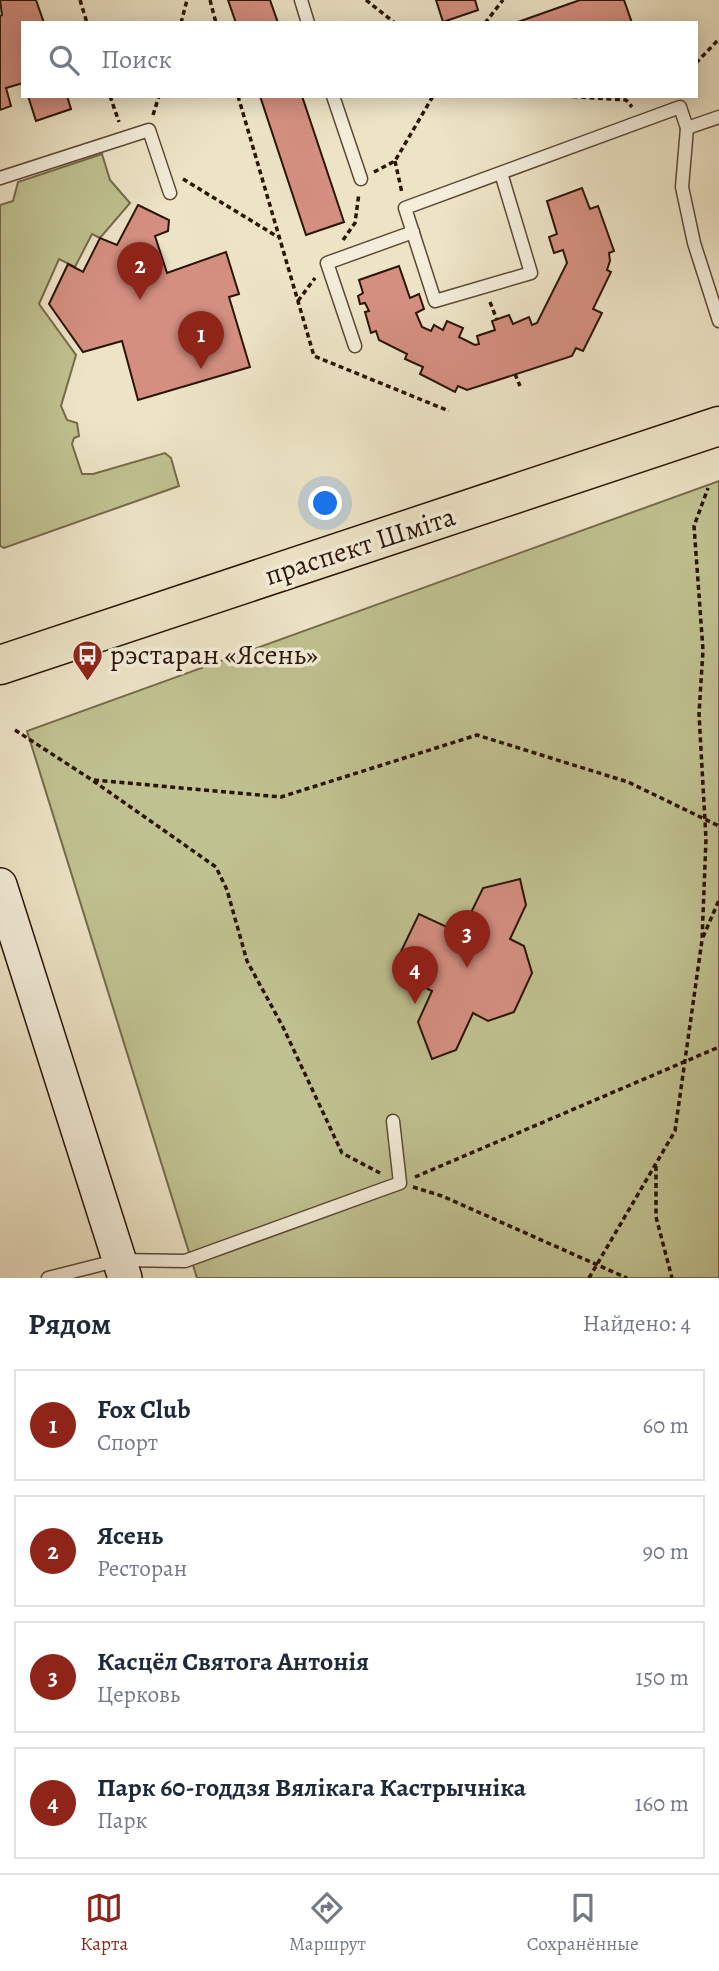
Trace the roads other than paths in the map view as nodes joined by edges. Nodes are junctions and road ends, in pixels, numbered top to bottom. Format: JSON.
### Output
{"nodes":[{"id":1,"x":301,"y":0,"type":"edge"},
{"id":2,"x":307,"y":21,"type":"edge"},
{"id":3,"x":334,"y":98,"type":"edge"},
{"id":4,"x":719,"y":117,"type":"edge"},
{"id":5,"x":688,"y":128,"type":"junction"},
{"id":6,"x":501,"y":173,"type":"junction"},
{"id":7,"x":0,"y":178,"type":"edge"},
{"id":8,"x":361,"y":179,"type":"road end"},
{"id":9,"x":170,"y":193,"type":"dead end"},
{"id":10,"x":413,"y":232,"type":"junction"},
{"id":11,"x":719,"y":321,"type":"edge"},
{"id":12,"x":355,"y":346,"type":"dead end"},
{"id":13,"x":719,"y":426,"type":"edge"},
{"id":14,"x":0,"y":665,"type":"edge"},
{"id":15,"x":0,"y":885,"type":"edge"},
{"id":16,"x":393,"y":1121,"type":"dead end"},
{"id":17,"x":122,"y":1269,"type":"edge"},
{"id":18,"x":48,"y":1278,"type":"edge"}],
"edges":[{"from":1,"to":2,"type":"lane"},
{"from":3,"to":8,"type":"lane"},
{"from":4,"to":5,"type":"lane"},
{"from":5,"to":6,"type":"lane"},
{"from":5,"to":11,"type":"lane"},
{"from":6,"to":10,"type":"lane"},
{"from":6,"to":10,"type":"lane"},
{"from":7,"to":9,"type":"lane"},
{"from":10,"to":12,"type":"lane"},
{"from":13,"to":14,"type":"main road","name":"праспект Шміта"},
{"from":15,"to":17,"type":"main road"},
{"from":16,"to":17,"type":"lane"},
{"from":17,"to":18,"type":"lane"}]}
